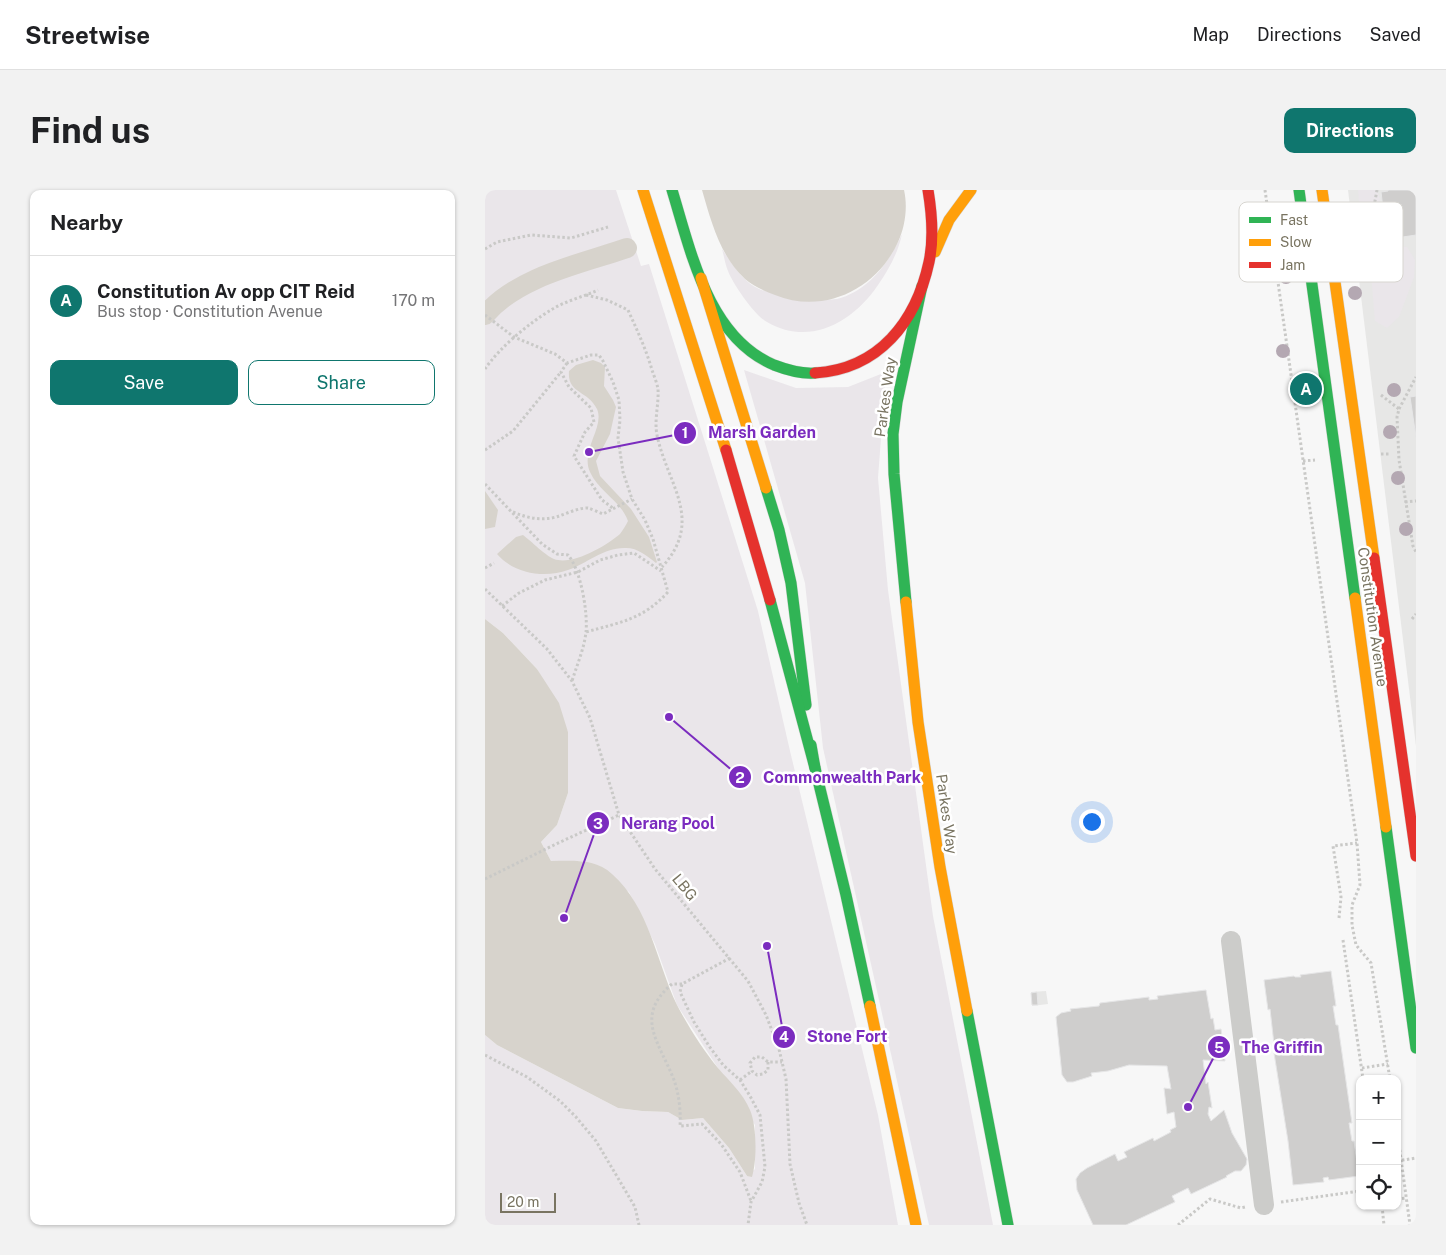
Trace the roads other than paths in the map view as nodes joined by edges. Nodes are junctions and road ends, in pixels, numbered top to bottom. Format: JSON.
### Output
{"nodes":[{"id":1,"x":643,"y":190,"type":"edge"},
{"id":2,"x":672,"y":190,"type":"edge"},
{"id":3,"x":928,"y":190,"type":"edge"},
{"id":4,"x":971,"y":190,"type":"edge"},
{"id":5,"x":701,"y":278,"type":"junction"},
{"id":6,"x":1312,"y":282,"type":"edge"},
{"id":7,"x":1336,"y":282,"type":"edge"},
{"id":8,"x":923,"y":283,"type":"junction"},
{"id":9,"x":815,"y":768,"type":"junction"},
{"id":10,"x":1416,"y":856,"type":"edge"},
{"id":11,"x":1231,"y":941,"type":"dead end"},
{"id":12,"x":1416,"y":1048,"type":"edge"},
{"id":13,"x":1264,"y":1205,"type":"road end"},
{"id":14,"x":916,"y":1225,"type":"edge"},
{"id":15,"x":1008,"y":1225,"type":"edge"}],
"edges":[{"from":1,"to":9,"type":"main road"},
{"from":2,"to":5,"type":"main road"},
{"from":3,"to":8,"type":"main road"},
{"from":4,"to":8,"type":"main road"},
{"from":5,"to":8,"type":"main road"},
{"from":5,"to":9,"type":"main road"},
{"from":6,"to":12,"type":"main road","name":"Constitution Avenue"},
{"from":7,"to":10,"type":"main road","name":"Constitution Avenue"},
{"from":8,"to":15,"type":"main road","name":"Parkes Way"},
{"from":9,"to":14,"type":"main road"},
{"from":11,"to":13,"type":"street"}]}
